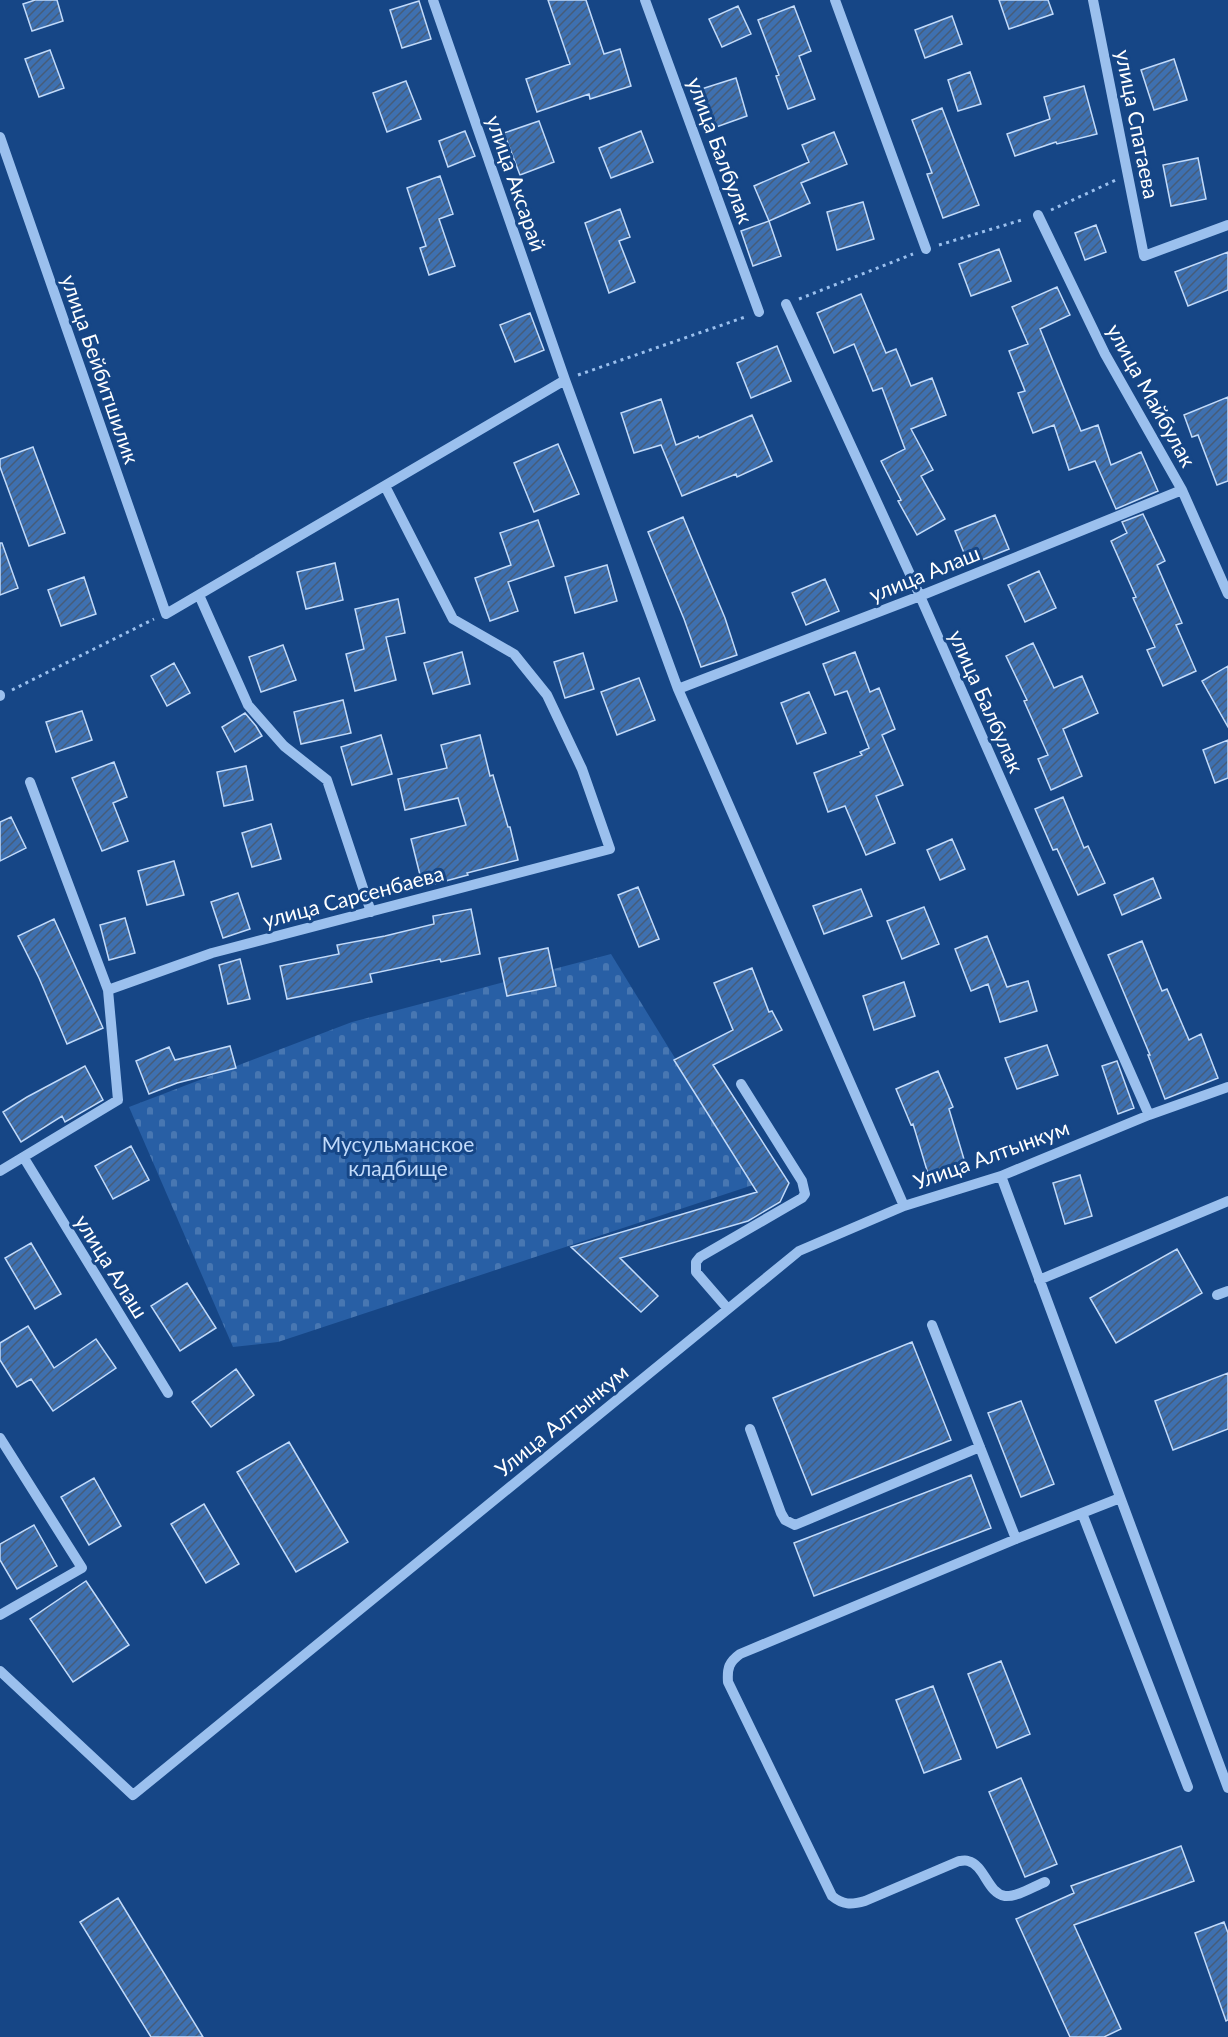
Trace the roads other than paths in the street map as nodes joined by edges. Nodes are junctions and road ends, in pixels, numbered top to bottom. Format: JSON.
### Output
{"nodes":[{"id":1,"x":433,"y":0,"type":"edge"},
{"id":2,"x":645,"y":0,"type":"edge"},
{"id":3,"x":835,"y":0,"type":"edge"},
{"id":4,"x":1093,"y":0,"type":"edge"},
{"id":5,"x":0,"y":137,"type":"edge"},
{"id":6,"x":1038,"y":215,"type":"road end"},
{"id":7,"x":1228,"y":225,"type":"edge"},
{"id":8,"x":926,"y":249,"type":"road end"},
{"id":9,"x":786,"y":304,"type":"road end"},
{"id":10,"x":759,"y":312,"type":"road end"},
{"id":11,"x":565,"y":380,"type":"junction"},
{"id":12,"x":385,"y":486,"type":"junction"},
{"id":13,"x":1182,"y":490,"type":"junction"},
{"id":14,"x":1228,"y":594,"type":"edge"},
{"id":15,"x":200,"y":595,"type":"junction"},
{"id":16,"x":920,"y":596,"type":"junction"},
{"id":17,"x":678,"y":689,"type":"junction"},
{"id":18,"x":30,"y":782,"type":"dead end"},
{"id":19,"x":371,"y":912,"type":"junction"},
{"id":20,"x":108,"y":990,"type":"junction"},
{"id":21,"x":741,"y":1084,"type":"dead end"},
{"id":22,"x":1228,"y":1087,"type":"edge"},
{"id":23,"x":1149,"y":1115,"type":"junction"},
{"id":24,"x":24,"y":1158,"type":"junction"},
{"id":25,"x":0,"y":1172,"type":"edge"},
{"id":26,"x":1000,"y":1176,"type":"junction"},
{"id":27,"x":1228,"y":1201,"type":"edge"},
{"id":28,"x":904,"y":1206,"type":"junction"},
{"id":29,"x":1039,"y":1280,"type":"junction"},
{"id":30,"x":1228,"y":1291,"type":"edge"},
{"id":31,"x":1217,"y":1295,"type":"dead end"},
{"id":32,"x":728,"y":1309,"type":"junction"},
{"id":33,"x":932,"y":1325,"type":"dead end"},
{"id":34,"x":168,"y":1393,"type":"dead end"},
{"id":35,"x":750,"y":1429,"type":"dead end"},
{"id":36,"x":0,"y":1438,"type":"edge"},
{"id":37,"x":980,"y":1448,"type":"junction"},
{"id":38,"x":1120,"y":1498,"type":"junction"},
{"id":39,"x":1082,"y":1513,"type":"junction"},
{"id":40,"x":1016,"y":1539,"type":"junction"},
{"id":41,"x":0,"y":1615,"type":"edge"},
{"id":42,"x":0,"y":1671,"type":"edge"},
{"id":43,"x":1188,"y":1787,"type":"dead end"},
{"id":44,"x":1228,"y":1788,"type":"edge"},
{"id":45,"x":1045,"y":1882,"type":"dead end"}],
"edges":[{"from":1,"to":11,"type":"street","name":"улица Аксарай"},
{"from":2,"to":10,"type":"street","name":"улица Балбулак"},
{"from":3,"to":8,"type":"street"},
{"from":4,"to":7,"type":"street","name":"улица Спатаева"},
{"from":5,"to":15,"type":"street","name":"улица Бейбитшилик"},
{"from":6,"to":13,"type":"street","name":"улица Майбулак"},
{"from":9,"to":16,"type":"street","name":"улица Балбулак"},
{"from":11,"to":12,"type":"street"},
{"from":11,"to":17,"type":"street","name":"улица Аксарай"},
{"from":12,"to":15,"type":"street"},
{"from":12,"to":19,"type":"street","name":"улица Сарсенбаева"},
{"from":13,"to":14,"type":"street","name":"улица Майбулак"},
{"from":13,"to":16,"type":"street","name":"улица Алаш"},
{"from":15,"to":19,"type":"street"},
{"from":16,"to":17,"type":"street","name":"улица Алаш"},
{"from":16,"to":23,"type":"street","name":"улица Балбулак"},
{"from":17,"to":28,"type":"street","name":"улица Аксарай"},
{"from":18,"to":20,"type":"street"},
{"from":19,"to":20,"type":"street","name":"улица Сарсенбаева"},
{"from":20,"to":24,"type":"street"},
{"from":21,"to":32,"type":"street"},
{"from":22,"to":23,"type":"street","name":"Улица Алтынкум"},
{"from":23,"to":26,"type":"street","name":"Улица Алтынкум"},
{"from":24,"to":25,"type":"street"},
{"from":24,"to":34,"type":"street","name":"улица Алаш"},
{"from":26,"to":28,"type":"street","name":"Улица Алтынкум"},
{"from":26,"to":29,"type":"street"},
{"from":27,"to":29,"type":"street"},
{"from":28,"to":32,"type":"street","name":"Улица Алтынкум"},
{"from":29,"to":38,"type":"street"},
{"from":30,"to":31,"type":"street"},
{"from":32,"to":42,"type":"street","name":"Улица Алтынкум"},
{"from":33,"to":37,"type":"street"},
{"from":35,"to":37,"type":"street"},
{"from":36,"to":41,"type":"street"},
{"from":37,"to":40,"type":"street"},
{"from":38,"to":39,"type":"street"},
{"from":38,"to":44,"type":"street"},
{"from":39,"to":40,"type":"street"},
{"from":39,"to":43,"type":"street"},
{"from":40,"to":45,"type":"street"}]}
